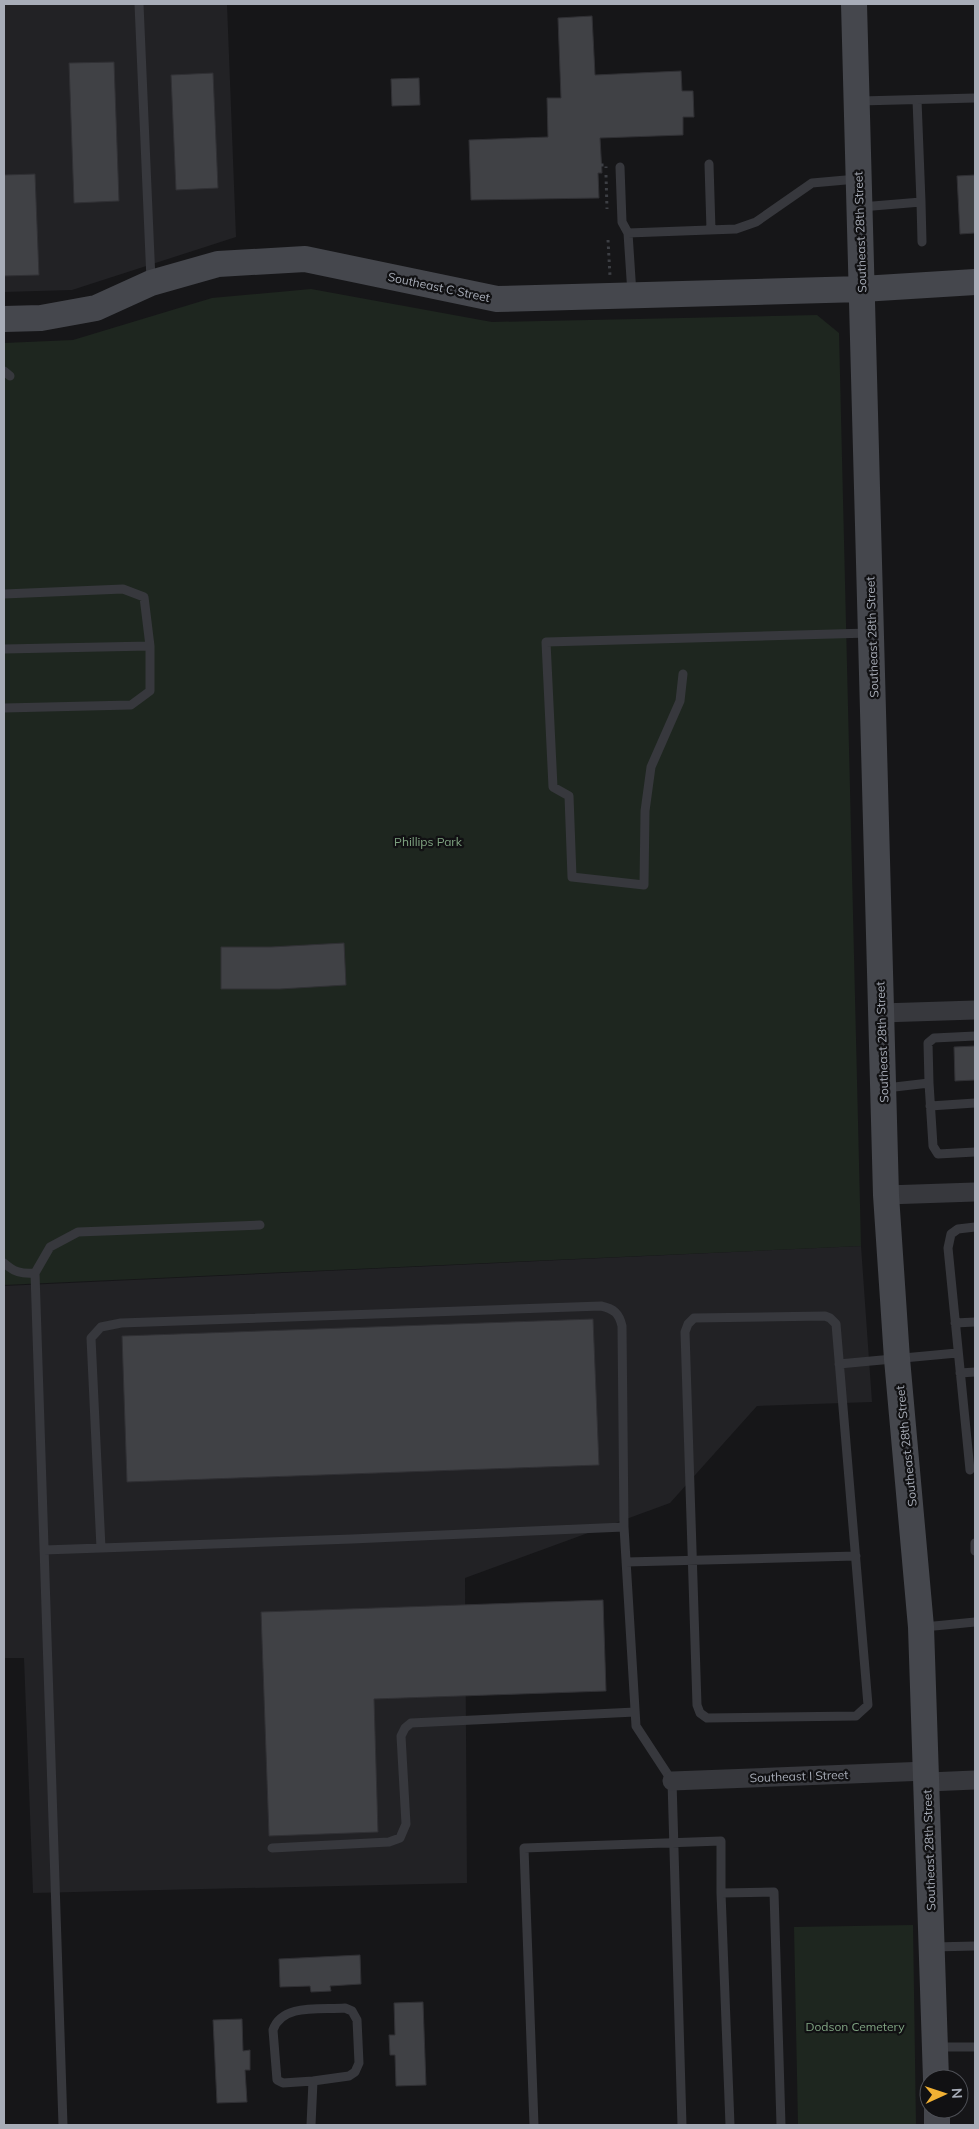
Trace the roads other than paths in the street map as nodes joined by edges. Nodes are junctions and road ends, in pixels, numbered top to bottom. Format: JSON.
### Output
{"nodes":[{"id":1,"x":139,"y":4,"type":"edge"},
{"id":2,"x":854,"y":4,"type":"edge"},
{"id":3,"x":975,"y":98,"type":"edge"},
{"id":4,"x":917,"y":100,"type":"junction"},
{"id":5,"x":857,"y":101,"type":"junction"},
{"id":6,"x":709,"y":164,"type":"dead end"},
{"id":7,"x":620,"y":167,"type":"dead end"},
{"id":8,"x":859,"y":178,"type":"junction"},
{"id":9,"x":921,"y":202,"type":"junction"},
{"id":10,"x":859,"y":207,"type":"junction"},
{"id":11,"x":710,"y":230,"type":"junction"},
{"id":12,"x":628,"y":233,"type":"junction"},
{"id":13,"x":922,"y":242,"type":"dead end"},
{"id":14,"x":975,"y":282,"type":"edge"},
{"id":15,"x":151,"y":283,"type":"junction"},
{"id":16,"x":862,"y":290,"type":"junction"},
{"id":17,"x":632,"y":295,"type":"junction"},
{"id":18,"x":4,"y":319,"type":"edge"},
{"id":19,"x":4,"y":594,"type":"edge"},
{"id":20,"x":872,"y":633,"type":"junction"},
{"id":21,"x":150,"y":646,"type":"junction"},
{"id":22,"x":4,"y":649,"type":"edge"},
{"id":23,"x":683,"y":674,"type":"dead end"},
{"id":24,"x":4,"y":708,"type":"edge"},
{"id":25,"x":975,"y":1010,"type":"edge"},
{"id":26,"x":882,"y":1014,"type":"junction"},
{"id":27,"x":975,"y":1036,"type":"edge"},
{"id":28,"x":929,"y":1083,"type":"junction"},
{"id":29,"x":884,"y":1088,"type":"junction"},
{"id":30,"x":975,"y":1103,"type":"edge"},
{"id":31,"x":930,"y":1106,"type":"junction"},
{"id":32,"x":975,"y":1152,"type":"edge"},
{"id":33,"x":975,"y":1192,"type":"edge"},
{"id":34,"x":886,"y":1195,"type":"junction"},
{"id":35,"x":260,"y":1225,"type":"dead end"},
{"id":36,"x":975,"y":1227,"type":"edge"},
{"id":37,"x":4,"y":1263,"type":"edge"},
{"id":38,"x":35,"y":1273,"type":"junction"},
{"id":39,"x":975,"y":1322,"type":"edge"},
{"id":40,"x":955,"y":1323,"type":"junction"},
{"id":41,"x":958,"y":1353,"type":"junction"},
{"id":42,"x":898,"y":1359,"type":"junction"},
{"id":43,"x":839,"y":1364,"type":"junction"},
{"id":44,"x":975,"y":1372,"type":"edge"},
{"id":45,"x":960,"y":1373,"type":"junction"},
{"id":46,"x":975,"y":1422,"type":"edge"},
{"id":47,"x":965,"y":1423,"type":"junction"},
{"id":48,"x":970,"y":1470,"type":"dead end"},
{"id":49,"x":624,"y":1527,"type":"junction"},
{"id":50,"x":975,"y":1544,"type":"edge"},
{"id":51,"x":101,"y":1548,"type":"junction"},
{"id":52,"x":44,"y":1550,"type":"junction"},
{"id":53,"x":975,"y":1551,"type":"edge"},
{"id":54,"x":856,"y":1556,"type":"junction"},
{"id":55,"x":693,"y":1561,"type":"junction"},
{"id":56,"x":626,"y":1562,"type":"junction"},
{"id":57,"x":975,"y":1622,"type":"edge"},
{"id":58,"x":921,"y":1627,"type":"junction"},
{"id":59,"x":635,"y":1712,"type":"junction"},
{"id":60,"x":927,"y":1777,"type":"junction"},
{"id":61,"x":975,"y":1780,"type":"edge"},
{"id":62,"x":672,"y":1781,"type":"junction"},
{"id":63,"x":673,"y":1842,"type":"junction"},
{"id":64,"x":272,"y":1848,"type":"dead end"},
{"id":65,"x":721,"y":1893,"type":"junction"},
{"id":66,"x":975,"y":1946,"type":"edge"},
{"id":67,"x":932,"y":1947,"type":"junction"},
{"id":68,"x":935,"y":2047,"type":"junction"},
{"id":69,"x":975,"y":2047,"type":"edge"},
{"id":70,"x":936,"y":2069,"type":"edge"},
{"id":71,"x":313,"y":2081,"type":"junction"},
{"id":72,"x":63,"y":2125,"type":"edge"},
{"id":73,"x":311,"y":2125,"type":"edge"},
{"id":74,"x":534,"y":2125,"type":"edge"},
{"id":75,"x":682,"y":2125,"type":"edge"},
{"id":76,"x":730,"y":2125,"type":"edge"},
{"id":77,"x":781,"y":2125,"type":"edge"}],
"edges":[{"from":1,"to":15,"type":"lane"},
{"from":2,"to":5,"type":"main road","name":"Southeast 28th Street"},
{"from":3,"to":4,"type":"lane"},
{"from":4,"to":5,"type":"lane"},
{"from":4,"to":9,"type":"lane"},
{"from":5,"to":8,"type":"main road","name":"Southeast 28th Street"},
{"from":6,"to":11,"type":"lane"},
{"from":7,"to":12,"type":"lane"},
{"from":8,"to":10,"type":"main road","name":"Southeast 28th Street"},
{"from":8,"to":11,"type":"lane"},
{"from":9,"to":10,"type":"lane"},
{"from":9,"to":13,"type":"lane"},
{"from":10,"to":16,"type":"main road","name":"Southeast 28th Street"},
{"from":11,"to":12,"type":"lane"},
{"from":12,"to":17,"type":"lane"},
{"from":14,"to":16,"type":"main road","name":"Southeast C Street"},
{"from":15,"to":17,"type":"main road","name":"Southeast C Street"},
{"from":15,"to":18,"type":"main road","name":"Southeast C Street"},
{"from":16,"to":17,"type":"main road","name":"Southeast C Street"},
{"from":16,"to":20,"type":"main road","name":"Southeast 28th Street"},
{"from":19,"to":21,"type":"lane"},
{"from":20,"to":23,"type":"lane"},
{"from":20,"to":26,"type":"main road","name":"Southeast 28th Street"},
{"from":21,"to":22,"type":"lane"},
{"from":21,"to":24,"type":"lane"},
{"from":25,"to":26,"type":"street"},
{"from":26,"to":29,"type":"main road","name":"Southeast 28th Street"},
{"from":27,"to":28,"type":"lane"},
{"from":28,"to":29,"type":"lane"},
{"from":28,"to":31,"type":"lane"},
{"from":29,"to":34,"type":"main road","name":"Southeast 28th Street"},
{"from":30,"to":31,"type":"lane"},
{"from":31,"to":32,"type":"lane"},
{"from":33,"to":34,"type":"street"},
{"from":34,"to":42,"type":"main road","name":"Southeast 28th Street"},
{"from":35,"to":38,"type":"lane"},
{"from":36,"to":40,"type":"lane"},
{"from":37,"to":38,"type":"lane"},
{"from":38,"to":52,"type":"lane"},
{"from":39,"to":40,"type":"lane"},
{"from":40,"to":41,"type":"lane"},
{"from":41,"to":42,"type":"lane"},
{"from":41,"to":45,"type":"lane"},
{"from":42,"to":43,"type":"lane"},
{"from":42,"to":58,"type":"main road","name":"Southeast 28th Street"},
{"from":43,"to":54,"type":"lane"},
{"from":43,"to":55,"type":"lane"},
{"from":44,"to":45,"type":"lane"},
{"from":45,"to":47,"type":"lane"},
{"from":46,"to":47,"type":"lane"},
{"from":47,"to":48,"type":"lane"},
{"from":49,"to":51,"type":"lane"},
{"from":49,"to":51,"type":"lane"},
{"from":49,"to":56,"type":"lane"},
{"from":50,"to":53,"type":"lane"},
{"from":51,"to":52,"type":"lane"},
{"from":52,"to":72,"type":"lane"},
{"from":54,"to":55,"type":"lane"},
{"from":54,"to":55,"type":"lane"},
{"from":55,"to":56,"type":"lane"},
{"from":56,"to":59,"type":"lane"},
{"from":57,"to":58,"type":"lane"},
{"from":58,"to":60,"type":"main road","name":"Southeast 28th Street"},
{"from":59,"to":62,"type":"lane"},
{"from":59,"to":64,"type":"lane"},
{"from":60,"to":61,"type":"street","name":"Southeast I Street"},
{"from":60,"to":62,"type":"street","name":"Southeast I Street"},
{"from":60,"to":67,"type":"main road","name":"Southeast 28th Street"},
{"from":62,"to":63,"type":"lane"},
{"from":63,"to":65,"type":"lane"},
{"from":63,"to":74,"type":"lane"},
{"from":63,"to":75,"type":"lane"},
{"from":65,"to":76,"type":"lane"},
{"from":65,"to":77,"type":"lane"},
{"from":66,"to":67,"type":"lane"},
{"from":67,"to":68,"type":"main road","name":"Southeast 28th Street"},
{"from":68,"to":69,"type":"lane"},
{"from":68,"to":70,"type":"main road","name":"Southeast 28th Street"},
{"from":71,"to":71,"type":"lane"},
{"from":71,"to":73,"type":"lane"}]}
